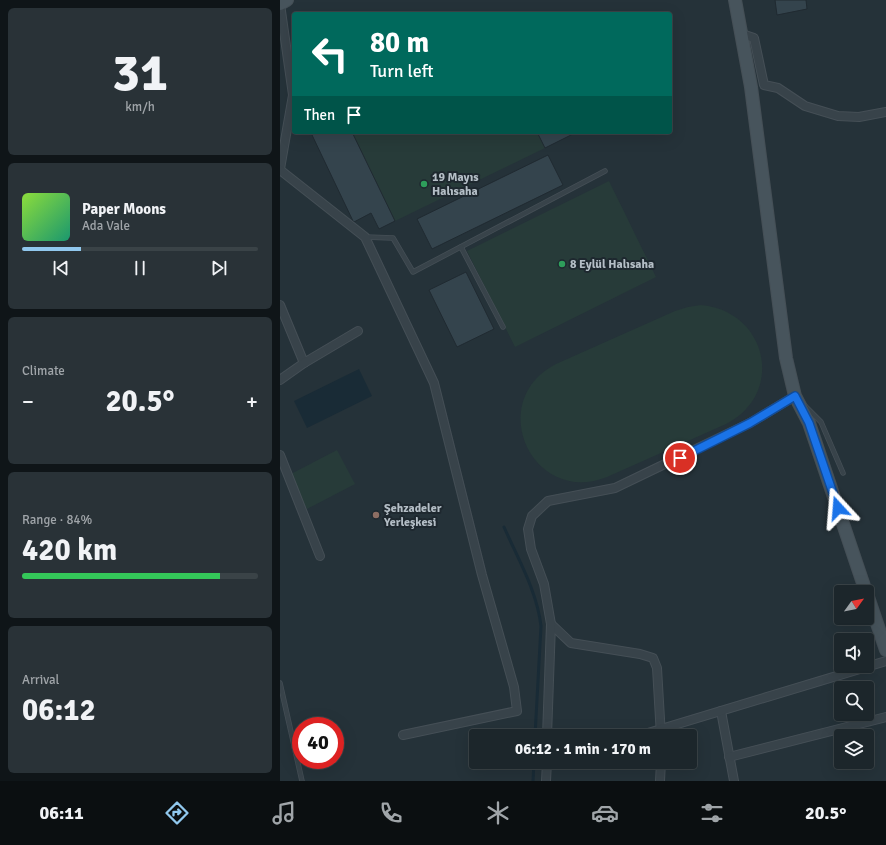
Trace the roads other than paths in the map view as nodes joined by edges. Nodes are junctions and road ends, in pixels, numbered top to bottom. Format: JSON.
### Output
{"nodes":[{"id":1,"x":287,"y":0,"type":"edge"},
{"id":2,"x":735,"y":0,"type":"edge"},
{"id":3,"x":280,"y":4,"type":"edge"},
{"id":4,"x":742,"y":34,"type":"junction"},
{"id":5,"x":292,"y":88,"type":"edge"},
{"id":6,"x":292,"y":101,"type":"edge"},
{"id":7,"x":886,"y":112,"type":"edge"},
{"id":8,"x":280,"y":169,"type":"edge"},
{"id":9,"x":605,"y":171,"type":"dead end"},
{"id":10,"x":365,"y":237,"type":"junction"},
{"id":11,"x":461,"y":247,"type":"junction"},
{"id":12,"x":280,"y":305,"type":"edge"},
{"id":13,"x":503,"y":327,"type":"dead end"},
{"id":14,"x":358,"y":331,"type":"dead end"},
{"id":15,"x":304,"y":363,"type":"junction"},
{"id":16,"x":280,"y":380,"type":"edge"},
{"id":17,"x":795,"y":396,"type":"junction"},
{"id":18,"x":280,"y":455,"type":"edge"},
{"id":19,"x":843,"y":473,"type":"dead end"},
{"id":20,"x":320,"y":556,"type":"dead end"},
{"id":21,"x":864,"y":585,"type":"edge"},
{"id":22,"x":874,"y":614,"type":"edge"},
{"id":23,"x":551,"y":624,"type":"junction"},
{"id":24,"x":886,"y":650,"type":"edge"},
{"id":25,"x":886,"y":661,"type":"edge"},
{"id":26,"x":280,"y":683,"type":"edge"},
{"id":27,"x":721,"y":711,"type":"junction"},
{"id":28,"x":886,"y":717,"type":"edge"},
{"id":29,"x":548,"y":729,"type":"edge"},
{"id":30,"x":662,"y":729,"type":"edge"},
{"id":31,"x":670,"y":729,"type":"edge"},
{"id":32,"x":403,"y":735,"type":"dead end"},
{"id":33,"x":729,"y":757,"type":"junction"},
{"id":34,"x":548,"y":769,"type":"edge"},
{"id":35,"x":661,"y":769,"type":"edge"},
{"id":36,"x":302,"y":781,"type":"edge"},
{"id":37,"x":546,"y":781,"type":"edge"},
{"id":38,"x":660,"y":781,"type":"edge"},
{"id":39,"x":734,"y":781,"type":"edge"}],
"edges":[{"from":1,"to":3,"type":"street"},
{"from":2,"to":4,"type":"street"},
{"from":3,"to":5,"type":"street"},
{"from":4,"to":7,"type":"street"},
{"from":4,"to":17,"type":"street"},
{"from":6,"to":8,"type":"street"},
{"from":8,"to":10,"type":"street"},
{"from":9,"to":11,"type":"lane"},
{"from":10,"to":11,"type":"lane"},
{"from":10,"to":32,"type":"street"},
{"from":11,"to":13,"type":"lane"},
{"from":12,"to":15,"type":"street"},
{"from":14,"to":15,"type":"street"},
{"from":15,"to":16,"type":"street"},
{"from":17,"to":19,"type":"lane"},
{"from":17,"to":21,"type":"street"},
{"from":17,"to":23,"type":"street"},
{"from":18,"to":20,"type":"street"},
{"from":22,"to":24,"type":"street"},
{"from":23,"to":29,"type":"street"},
{"from":23,"to":30,"type":"street"},
{"from":25,"to":27,"type":"street"},
{"from":26,"to":36,"type":"lane"},
{"from":27,"to":31,"type":"street"},
{"from":27,"to":33,"type":"street"},
{"from":28,"to":33,"type":"street"},
{"from":33,"to":39,"type":"street"},
{"from":34,"to":37,"type":"street"},
{"from":35,"to":38,"type":"street"}]}
